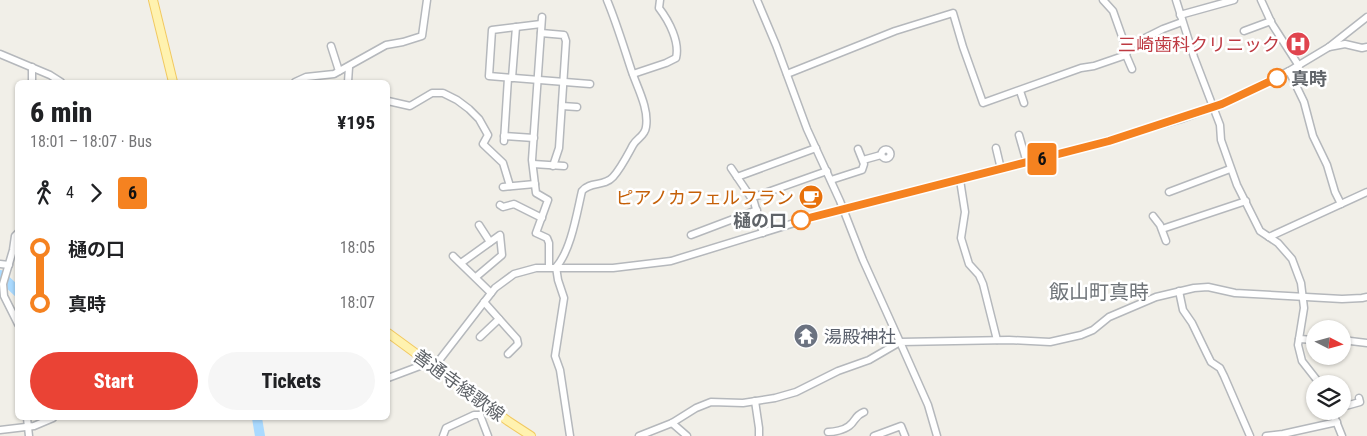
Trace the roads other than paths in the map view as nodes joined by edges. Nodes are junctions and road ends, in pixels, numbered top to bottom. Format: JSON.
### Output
{"nodes":[{"id":1,"x":153,"y":0,"type":"edge"},
{"id":2,"x":427,"y":0,"type":"edge"},
{"id":3,"x":607,"y":0,"type":"edge"},
{"id":4,"x":660,"y":0,"type":"edge"},
{"id":5,"x":756,"y":0,"type":"edge"},
{"id":6,"x":1103,"y":0,"type":"edge"},
{"id":7,"x":1176,"y":0,"type":"edge"},
{"id":8,"x":1234,"y":0,"type":"edge"},
{"id":9,"x":1261,"y":0,"type":"edge"},
{"id":10,"x":1367,"y":17,"type":"edge"},
{"id":11,"x":1181,"y":18,"type":"junction"},
{"id":12,"x":1271,"y":21,"type":"junction"},
{"id":13,"x":516,"y":27,"type":"junction"},
{"id":14,"x":1244,"y":31,"type":"dead end"},
{"id":15,"x":541,"y":33,"type":"junction"},
{"id":16,"x":331,"y":46,"type":"dead end"},
{"id":17,"x":1129,"y":46,"type":"junction"},
{"id":18,"x":1367,"y":47,"type":"edge"},
{"id":19,"x":1326,"y":48,"type":"junction"},
{"id":20,"x":0,"y":54,"type":"edge"},
{"id":21,"x":1126,"y":55,"type":"junction"},
{"id":22,"x":1299,"y":66,"type":"junction"},
{"id":23,"x":32,"y":67,"type":"junction"},
{"id":24,"x":349,"y":67,"type":"junction"},
{"id":25,"x":1132,"y":69,"type":"dead end"},
{"id":26,"x":339,"y":71,"type":"junction"},
{"id":27,"x":1289,"y":71,"type":"junction"},
{"id":28,"x":633,"y":74,"type":"junction"},
{"id":29,"x":787,"y":74,"type":"junction"},
{"id":30,"x":510,"y":78,"type":"junction"},
{"id":31,"x":32,"y":80,"type":"edge"},
{"id":32,"x":58,"y":80,"type":"edge"},
{"id":33,"x":173,"y":80,"type":"edge"},
{"id":34,"x":299,"y":80,"type":"edge"},
{"id":35,"x":348,"y":80,"type":"edge"},
{"id":36,"x":538,"y":80,"type":"junction"},
{"id":37,"x":563,"y":82,"type":"junction"},
{"id":38,"x":590,"y":84,"type":"dead end"},
{"id":39,"x":1020,"y":91,"type":"junction"},
{"id":40,"x":390,"y":101,"type":"edge"},
{"id":41,"x":1024,"y":104,"type":"dead end"},
{"id":42,"x":562,"y":106,"type":"junction"},
{"id":43,"x":577,"y":107,"type":"dead end"},
{"id":44,"x":1214,"y":107,"type":"junction"},
{"id":45,"x":1019,"y":135,"type":"dead end"},
{"id":46,"x":534,"y":138,"type":"junction"},
{"id":47,"x":816,"y":148,"type":"junction"},
{"id":48,"x":996,"y":148,"type":"dead end"},
{"id":49,"x":858,"y":149,"type":"dead end"},
{"id":50,"x":882,"y":155,"type":"dead end"},
{"id":51,"x":862,"y":160,"type":"junction"},
{"id":52,"x":1030,"y":162,"type":"junction"},
{"id":53,"x":533,"y":164,"type":"junction"},
{"id":54,"x":553,"y":166,"type":"junction"},
{"id":55,"x":564,"y":166,"type":"dead end"},
{"id":56,"x":730,"y":168,"type":"dead end"},
{"id":57,"x":1001,"y":169,"type":"junction"},
{"id":58,"x":1230,"y":169,"type":"junction"},
{"id":59,"x":827,"y":171,"type":"junction"},
{"id":60,"x":737,"y":177,"type":"junction"},
{"id":61,"x":831,"y":180,"type":"junction"},
{"id":62,"x":960,"y":180,"type":"junction"},
{"id":63,"x":535,"y":184,"type":"junction"},
{"id":64,"x":1170,"y":192,"type":"dead end"},
{"id":65,"x":1367,"y":192,"type":"edge"},
{"id":66,"x":751,"y":198,"type":"junction"},
{"id":67,"x":1246,"y":201,"type":"junction"},
{"id":68,"x":1341,"y":204,"type":"junction"},
{"id":69,"x":500,"y":205,"type":"dead end"},
{"id":70,"x":844,"y":209,"type":"junction"},
{"id":71,"x":757,"y":210,"type":"junction"},
{"id":72,"x":1154,"y":216,"type":"dead end"},
{"id":73,"x":542,"y":218,"type":"junction"},
{"id":74,"x":479,"y":225,"type":"dead end"},
{"id":75,"x":1162,"y":229,"type":"junction"},
{"id":76,"x":763,"y":232,"type":"junction"},
{"id":77,"x":690,"y":235,"type":"dead end"},
{"id":78,"x":15,"y":236,"type":"edge"},
{"id":79,"x":1269,"y":237,"type":"junction"},
{"id":80,"x":1166,"y":240,"type":"dead end"},
{"id":81,"x":490,"y":242,"type":"junction"},
{"id":82,"x":15,"y":250,"type":"edge"},
{"id":83,"x":453,"y":256,"type":"dead end"},
{"id":84,"x":461,"y":263,"type":"junction"},
{"id":85,"x":0,"y":264,"type":"edge"},
{"id":86,"x":8,"y":265,"type":"junction"},
{"id":87,"x":552,"y":267,"type":"junction"},
{"id":88,"x":476,"y":277,"type":"junction"},
{"id":89,"x":1179,"y":291,"type":"junction"},
{"id":90,"x":491,"y":293,"type":"junction"},
{"id":91,"x":1302,"y":296,"type":"junction"},
{"id":92,"x":1367,"y":297,"type":"edge"},
{"id":93,"x":484,"y":302,"type":"junction"},
{"id":94,"x":15,"y":318,"type":"edge"},
{"id":95,"x":499,"y":319,"type":"junction"},
{"id":96,"x":390,"y":334,"type":"edge"},
{"id":97,"x":480,"y":337,"type":"dead end"},
{"id":98,"x":1298,"y":339,"type":"junction"},
{"id":99,"x":1306,"y":339,"type":"edge"},
{"id":100,"x":997,"y":340,"type":"junction"},
{"id":101,"x":1351,"y":341,"type":"edge"},
{"id":102,"x":900,"y":342,"type":"junction"},
{"id":103,"x":1367,"y":343,"type":"edge"},
{"id":104,"x":508,"y":354,"type":"dead end"},
{"id":105,"x":431,"y":365,"type":"junction"},
{"id":106,"x":1313,"y":375,"type":"edge"},
{"id":107,"x":390,"y":377,"type":"edge"},
{"id":108,"x":1359,"y":398,"type":"dead end"},
{"id":109,"x":755,"y":401,"type":"junction"},
{"id":110,"x":1351,"y":404,"type":"edge"},
{"id":111,"x":486,"y":405,"type":"junction"},
{"id":112,"x":864,"y":412,"type":"dead end"},
{"id":113,"x":480,"y":415,"type":"junction"},
{"id":114,"x":27,"y":420,"type":"edge"},
{"id":115,"x":48,"y":420,"type":"edge"},
{"id":116,"x":1337,"y":422,"type":"joint"},
{"id":117,"x":672,"y":423,"type":"junction"},
{"id":118,"x":27,"y":426,"type":"junction"},
{"id":119,"x":0,"y":430,"type":"edge"},
{"id":120,"x":831,"y":433,"type":"edge"},
{"id":121,"x":29,"y":436,"type":"edge"},
{"id":122,"x":443,"y":436,"type":"edge"},
{"id":123,"x":488,"y":436,"type":"edge"},
{"id":124,"x":531,"y":436,"type":"edge"},
{"id":125,"x":570,"y":436,"type":"edge"},
{"id":126,"x":639,"y":436,"type":"edge"},
{"id":127,"x":687,"y":436,"type":"edge"},
{"id":128,"x":759,"y":436,"type":"edge"},
{"id":129,"x":874,"y":436,"type":"edge"},
{"id":130,"x":905,"y":436,"type":"edge"},
{"id":131,"x":937,"y":436,"type":"edge"},
{"id":132,"x":1250,"y":436,"type":"edge"},
{"id":133,"x":1266,"y":436,"type":"edge"},
{"id":134,"x":1342,"y":436,"type":"edge"}],
"edges":[{"from":1,"to":33,"type":"main road"},
{"from":2,"to":24,"type":"street"},
{"from":3,"to":28,"type":"street"},
{"from":4,"to":28,"type":"street"},
{"from":5,"to":29,"type":"street"},
{"from":6,"to":17,"type":"street"},
{"from":7,"to":11,"type":"street"},
{"from":8,"to":11,"type":"street"},
{"from":9,"to":12,"type":"street"},
{"from":10,"to":19,"type":"street"},
{"from":11,"to":17,"type":"street"},
{"from":11,"to":44,"type":"street"},
{"from":12,"to":14,"type":"street"},
{"from":12,"to":22,"type":"street"},
{"from":13,"to":15,"type":"street"},
{"from":13,"to":30,"type":"street"},
{"from":13,"to":30,"type":"street"},
{"from":15,"to":36,"type":"street"},
{"from":15,"to":37,"type":"street"},
{"from":16,"to":26,"type":"street"},
{"from":17,"to":21,"type":"street"},
{"from":18,"to":19,"type":"street"},
{"from":19,"to":22,"type":"street"},
{"from":20,"to":23,"type":"street"},
{"from":21,"to":25,"type":"street"},
{"from":21,"to":39,"type":"street"},
{"from":22,"to":27,"type":"street"},
{"from":23,"to":31,"type":"street"},
{"from":23,"to":32,"type":"street"},
{"from":24,"to":26,"type":"street"},
{"from":24,"to":35,"type":"street"},
{"from":26,"to":34,"type":"street"},
{"from":27,"to":44,"type":"street"},
{"from":27,"to":68,"type":"street"},
{"from":28,"to":87,"type":"street"},
{"from":29,"to":39,"type":"street"},
{"from":29,"to":47,"type":"street"},
{"from":30,"to":36,"type":"street"},
{"from":30,"to":46,"type":"street"},
{"from":36,"to":37,"type":"street"},
{"from":36,"to":46,"type":"street"},
{"from":37,"to":38,"type":"street"},
{"from":37,"to":42,"type":"street"},
{"from":39,"to":41,"type":"street"},
{"from":40,"to":63,"type":"street"},
{"from":42,"to":43,"type":"street"},
{"from":42,"to":54,"type":"street"},
{"from":44,"to":52,"type":"street"},
{"from":44,"to":58,"type":"street"},
{"from":45,"to":52,"type":"street"},
{"from":46,"to":53,"type":"street"},
{"from":47,"to":59,"type":"street"},
{"from":47,"to":60,"type":"street"},
{"from":48,"to":57,"type":"street"},
{"from":49,"to":51,"type":"street"},
{"from":50,"to":51,"type":"street"},
{"from":51,"to":61,"type":"street"},
{"from":52,"to":57,"type":"street"},
{"from":53,"to":54,"type":"street"},
{"from":53,"to":63,"type":"street"},
{"from":54,"to":55,"type":"street"},
{"from":56,"to":60,"type":"street"},
{"from":57,"to":62,"type":"street"},
{"from":58,"to":64,"type":"street"},
{"from":58,"to":67,"type":"street"},
{"from":59,"to":61,"type":"street"},
{"from":59,"to":66,"type":"street"},
{"from":60,"to":66,"type":"street"},
{"from":61,"to":70,"type":"street"},
{"from":62,"to":70,"type":"street"},
{"from":62,"to":100,"type":"street"},
{"from":63,"to":73,"type":"street"},
{"from":65,"to":68,"type":"street"},
{"from":66,"to":71,"type":"street"},
{"from":67,"to":75,"type":"street"},
{"from":67,"to":79,"type":"street"},
{"from":68,"to":79,"type":"street"},
{"from":69,"to":73,"type":"street"},
{"from":70,"to":76,"type":"street"},
{"from":70,"to":102,"type":"street"},
{"from":71,"to":76,"type":"street"},
{"from":71,"to":77,"type":"street"},
{"from":72,"to":75,"type":"street"},
{"from":73,"to":87,"type":"street"},
{"from":74,"to":81,"type":"street"},
{"from":75,"to":80,"type":"street"},
{"from":76,"to":87,"type":"street"},
{"from":78,"to":82,"type":"street"},
{"from":79,"to":91,"type":"street"},
{"from":81,"to":84,"type":"street"},
{"from":81,"to":88,"type":"street"},
{"from":82,"to":86,"type":"street"},
{"from":83,"to":84,"type":"street"},
{"from":84,"to":88,"type":"street"},
{"from":85,"to":86,"type":"street"},
{"from":86,"to":94,"type":"street"},
{"from":87,"to":90,"type":"street"},
{"from":87,"to":125,"type":"street"},
{"from":88,"to":90,"type":"street"},
{"from":89,"to":91,"type":"street"},
{"from":89,"to":100,"type":"street"},
{"from":89,"to":132,"type":"street"},
{"from":90,"to":93,"type":"street"},
{"from":91,"to":92,"type":"street"},
{"from":91,"to":98,"type":"street"},
{"from":93,"to":95,"type":"street"},
{"from":93,"to":105,"type":"street"},
{"from":95,"to":97,"type":"street"},
{"from":95,"to":104,"type":"street"},
{"from":96,"to":105,"type":"main road","name":"善通寺綾歌線"},
{"from":98,"to":99,"type":"street"},
{"from":98,"to":106,"type":"street"},
{"from":100,"to":102,"type":"street"},
{"from":101,"to":103,"type":"street"},
{"from":102,"to":109,"type":"street"},
{"from":102,"to":131,"type":"street"},
{"from":105,"to":107,"type":"street"},
{"from":105,"to":111,"type":"main road","name":"善通寺綾歌線"},
{"from":108,"to":110,"type":"street"},
{"from":109,"to":117,"type":"street"},
{"from":109,"to":128,"type":"street"},
{"from":111,"to":113,"type":"street"},
{"from":111,"to":124,"type":"main road","name":"善通寺綾歌線"},
{"from":112,"to":120,"type":"street"},
{"from":113,"to":122,"type":"street"},
{"from":113,"to":123,"type":"street"},
{"from":114,"to":118,"type":"street"},
{"from":115,"to":118,"type":"street"},
{"from":116,"to":133,"type":"street"},
{"from":116,"to":134,"type":"street"},
{"from":117,"to":126,"type":"street"},
{"from":117,"to":127,"type":"street"},
{"from":118,"to":119,"type":"street"},
{"from":118,"to":121,"type":"street"},
{"from":129,"to":130,"type":"street"}]}
